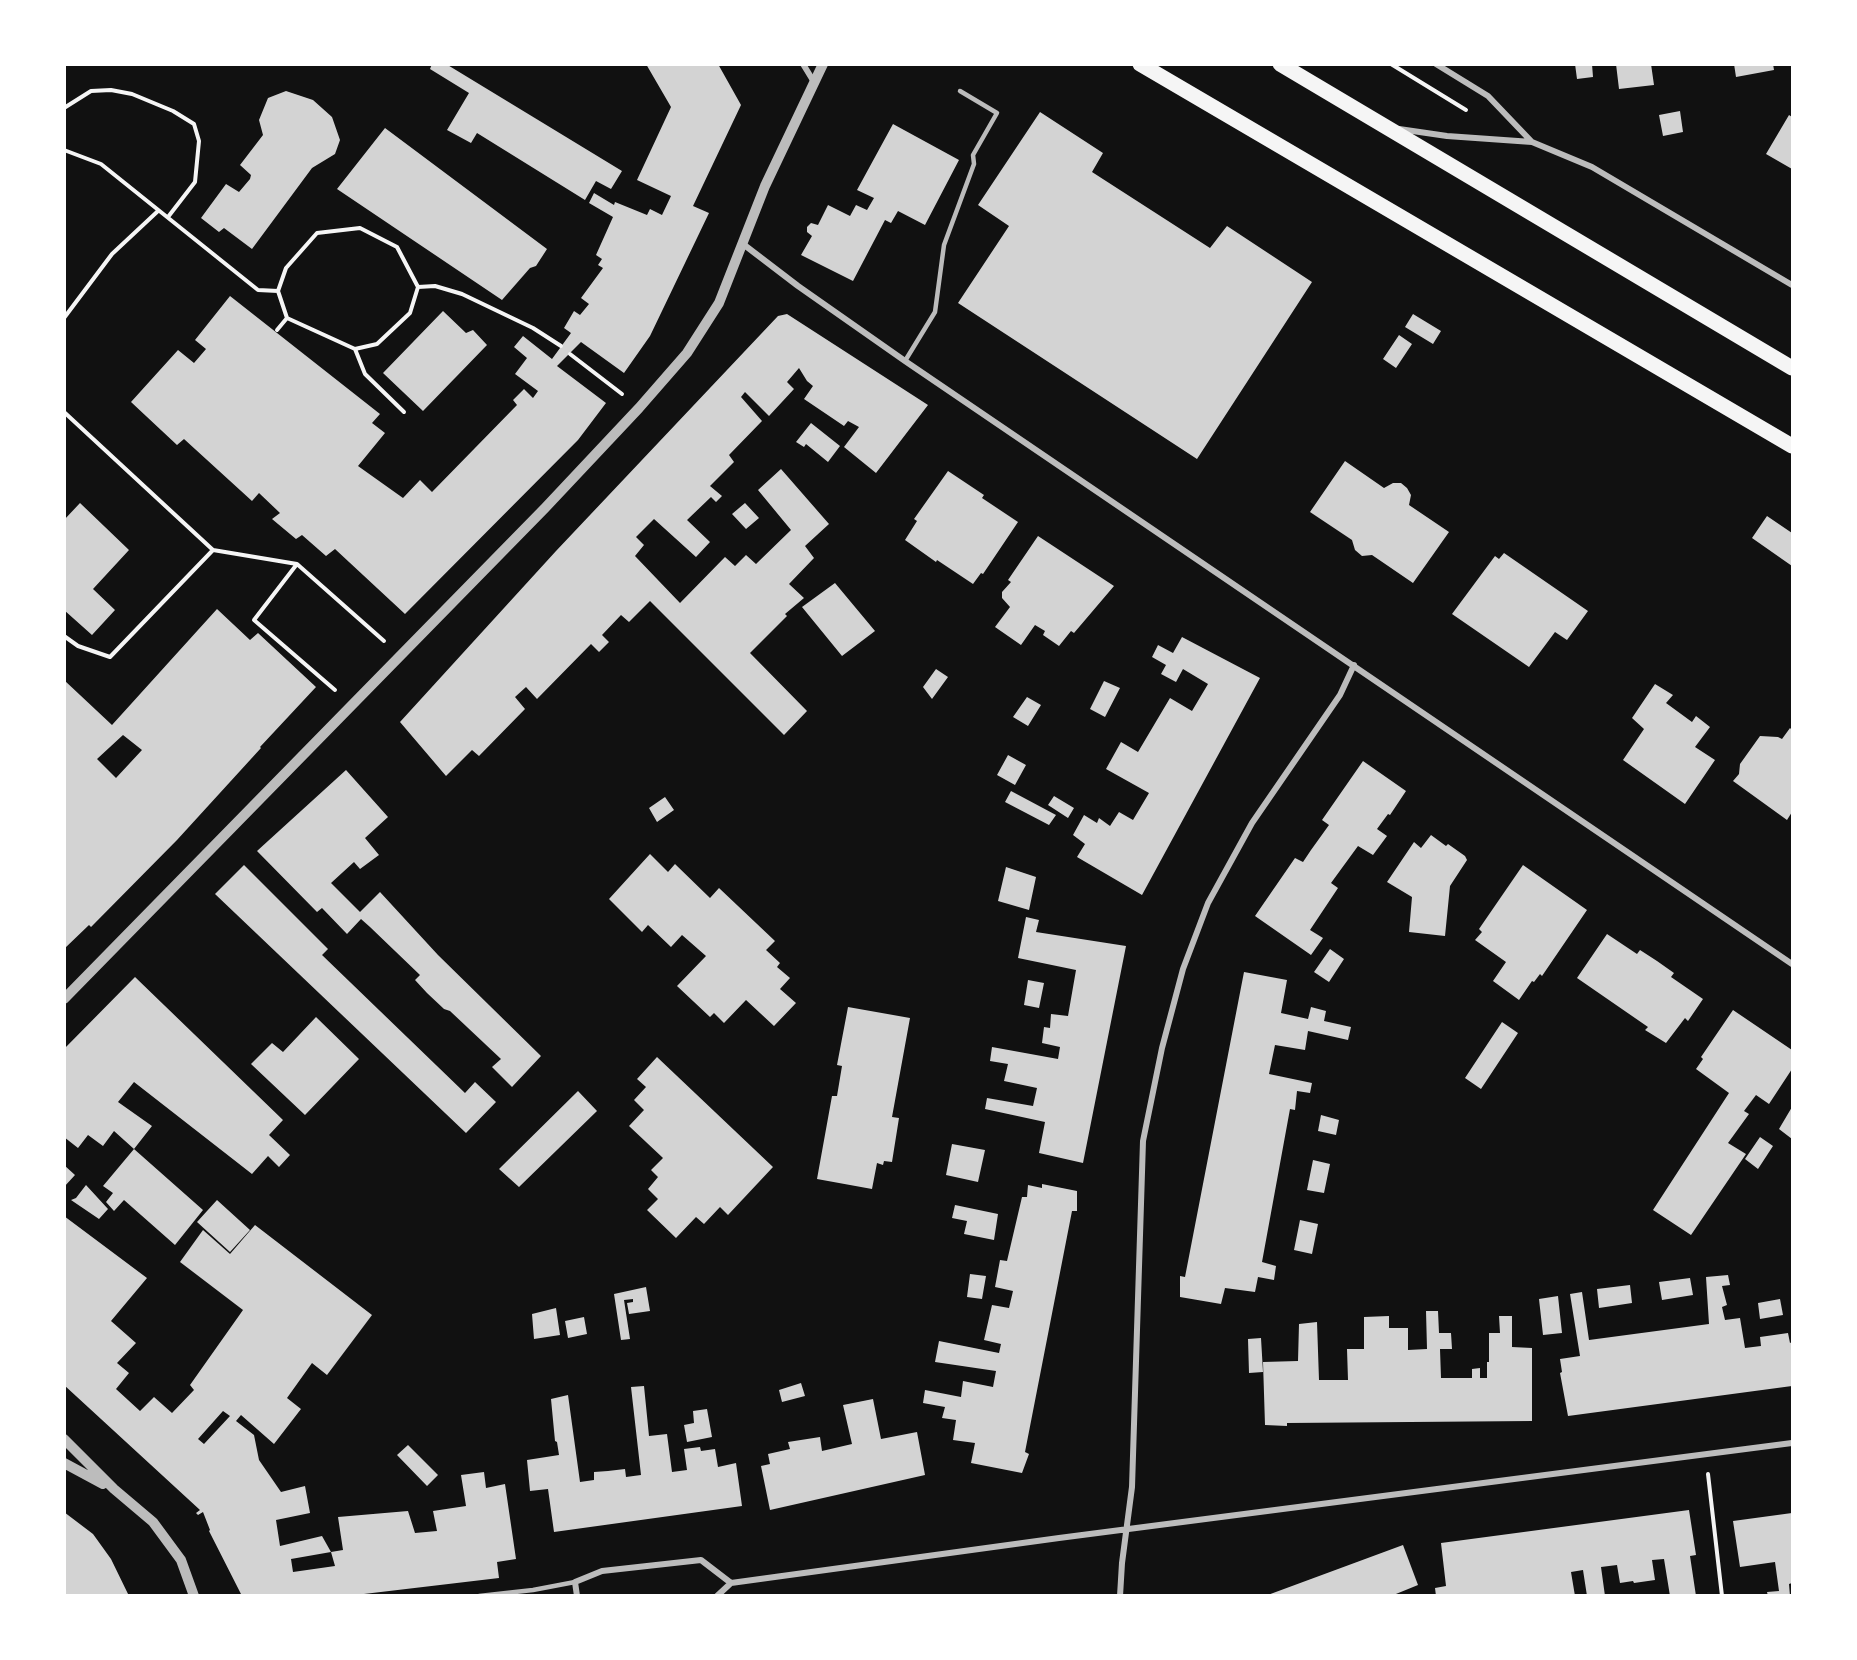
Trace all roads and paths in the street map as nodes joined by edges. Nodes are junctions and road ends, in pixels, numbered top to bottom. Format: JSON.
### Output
{"nodes":[{"id":1,"x":803,"y":64,"type":"edge"},
{"id":2,"x":823,"y":64,"type":"edge"},
{"id":3,"x":1140,"y":64,"type":"edge"},
{"id":4,"x":1280,"y":64,"type":"edge"},
{"id":5,"x":1436,"y":64,"type":"edge"},
{"id":6,"x":815,"y":84,"type":"junction"},
{"id":7,"x":960,"y":91,"type":"dead end"},
{"id":8,"x":64,"y":108,"type":"edge"},
{"id":9,"x":1386,"y":127,"type":"junction"},
{"id":10,"x":1532,"y":142,"type":"junction"},
{"id":11,"x":64,"y":150,"type":"edge"},
{"id":12,"x":158,"y":210,"type":"junction"},
{"id":13,"x":168,"y":217,"type":"junction"},
{"id":14,"x":743,"y":244,"type":"junction"},
{"id":15,"x":1792,"y":285,"type":"edge"},
{"id":16,"x":418,"y":287,"type":"junction"},
{"id":17,"x":278,"y":291,"type":"junction"},
{"id":18,"x":64,"y":318,"type":"edge"},
{"id":19,"x":287,"y":318,"type":"junction"},
{"id":20,"x":277,"y":330,"type":"dead end"},
{"id":21,"x":561,"y":346,"type":"dead end"},
{"id":22,"x":355,"y":349,"type":"junction"},
{"id":23,"x":570,"y":354,"type":"dead end"},
{"id":24,"x":905,"y":361,"type":"junction"},
{"id":25,"x":1792,"y":368,"type":"edge"},
{"id":26,"x":639,"y":408,"type":"junction"},
{"id":27,"x":64,"y":412,"type":"edge"},
{"id":28,"x":404,"y":412,"type":"dead end"},
{"id":29,"x":1792,"y":446,"type":"edge"},
{"id":30,"x":213,"y":550,"type":"junction"},
{"id":31,"x":297,"y":564,"type":"junction"},
{"id":32,"x":64,"y":636,"type":"edge"},
{"id":33,"x":400,"y":655,"type":"junction"},
{"id":34,"x":1354,"y":665,"type":"junction"},
{"id":35,"x":352,"y":705,"type":"junction"},
{"id":36,"x":1792,"y":964,"type":"edge"},
{"id":37,"x":64,"y":999,"type":"edge"},
{"id":38,"x":64,"y":1439,"type":"edge"},
{"id":39,"x":1792,"y":1443,"type":"edge"},
{"id":40,"x":1706,"y":1455,"type":"junction"},
{"id":41,"x":64,"y":1463,"type":"edge"},
{"id":42,"x":114,"y":1489,"type":"junction"},
{"id":43,"x":1126,"y":1529,"type":"junction"},
{"id":44,"x":575,"y":1582,"type":"junction"},
{"id":45,"x":731,"y":1583,"type":"junction"},
{"id":46,"x":194,"y":1596,"type":"edge"},
{"id":47,"x":479,"y":1596,"type":"edge"},
{"id":48,"x":577,"y":1596,"type":"edge"},
{"id":49,"x":717,"y":1596,"type":"edge"},
{"id":50,"x":1120,"y":1596,"type":"edge"},
{"id":51,"x":1722,"y":1596,"type":"edge"}],
"edges":[{"from":1,"to":6,"type":"street"},
{"from":2,"to":6,"type":"street"},
{"from":3,"to":29,"type":"main road"},
{"from":4,"to":9,"type":"main road"},
{"from":5,"to":10,"type":"street"},
{"from":6,"to":14,"type":"street"},
{"from":7,"to":24,"type":"lane"},
{"from":8,"to":13,"type":"path"},
{"from":9,"to":10,"type":"street"},
{"from":9,"to":25,"type":"main road"},
{"from":10,"to":15,"type":"street"},
{"from":11,"to":12,"type":"path"},
{"from":12,"to":13,"type":"path"},
{"from":12,"to":18,"type":"path"},
{"from":13,"to":17,"type":"path"},
{"from":14,"to":24,"type":"street"},
{"from":14,"to":26,"type":"street"},
{"from":16,"to":17,"type":"path"},
{"from":16,"to":21,"type":"path"},
{"from":16,"to":22,"type":"path"},
{"from":17,"to":19,"type":"path"},
{"from":19,"to":20,"type":"path"},
{"from":19,"to":22,"type":"path"},
{"from":22,"to":28,"type":"path"},
{"from":23,"to":26,"type":"path"},
{"from":24,"to":34,"type":"street"},
{"from":26,"to":33,"type":"street"},
{"from":27,"to":30,"type":"path"},
{"from":30,"to":31,"type":"path"},
{"from":30,"to":32,"type":"path"},
{"from":31,"to":33,"type":"path"},
{"from":31,"to":35,"type":"path"},
{"from":33,"to":35,"type":"street"},
{"from":34,"to":36,"type":"street"},
{"from":34,"to":43,"type":"street"},
{"from":35,"to":37,"type":"street"},
{"from":38,"to":42,"type":"street"},
{"from":39,"to":40,"type":"street"},
{"from":40,"to":43,"type":"street"},
{"from":40,"to":51,"type":"path"},
{"from":41,"to":42,"type":"street"},
{"from":42,"to":46,"type":"street"},
{"from":43,"to":45,"type":"street"},
{"from":43,"to":50,"type":"street"},
{"from":44,"to":45,"type":"street"},
{"from":44,"to":47,"type":"lane"},
{"from":44,"to":48,"type":"street"},
{"from":45,"to":49,"type":"street"}]}
